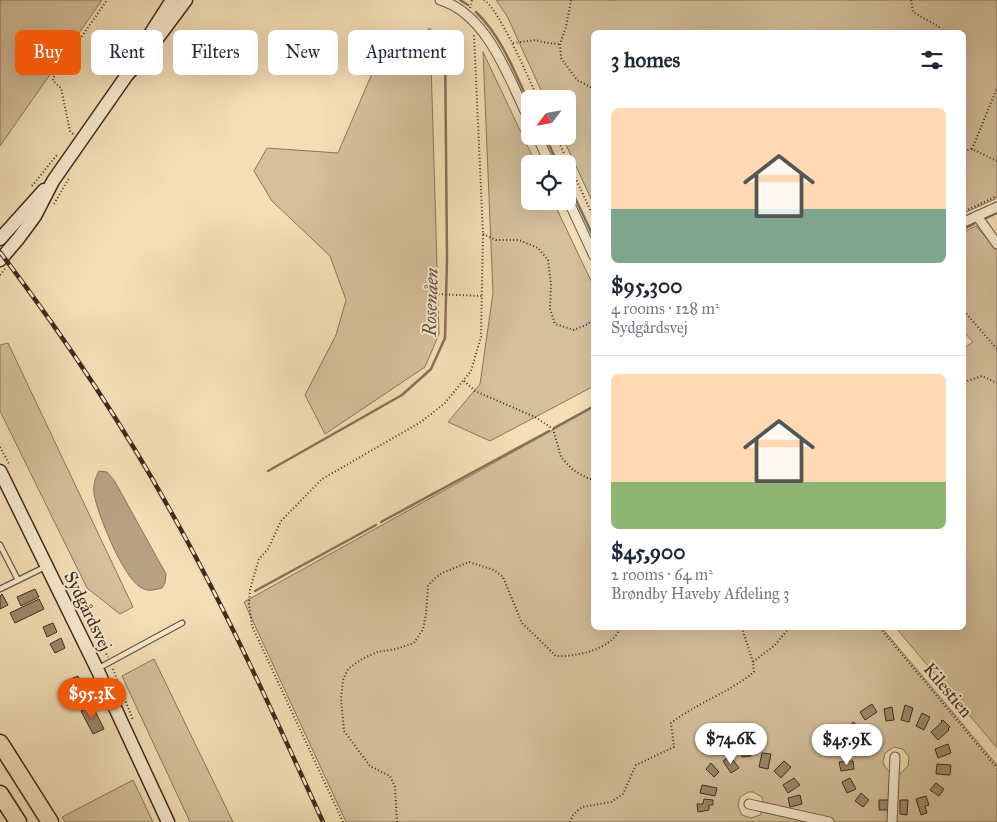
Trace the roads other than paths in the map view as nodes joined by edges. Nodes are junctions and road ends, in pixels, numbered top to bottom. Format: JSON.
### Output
{"nodes":[{"id":1,"x":172,"y":0,"type":"edge"},
{"id":2,"x":186,"y":0,"type":"edge"},
{"id":3,"x":440,"y":0,"type":"edge"},
{"id":4,"x":153,"y":30,"type":"edge"},
{"id":5,"x":163,"y":31,"type":"edge"},
{"id":6,"x":120,"y":75,"type":"edge"},
{"id":7,"x":521,"y":104,"type":"edge"},
{"id":8,"x":53,"y":181,"type":"junction"},
{"id":9,"x":997,"y":207,"type":"edge"},
{"id":10,"x":573,"y":210,"type":"edge"},
{"id":11,"x":978,"y":216,"type":"junction"},
{"id":12,"x":966,"y":221,"type":"edge"},
{"id":13,"x":0,"y":238,"type":"edge"},
{"id":14,"x":997,"y":244,"type":"edge"},
{"id":15,"x":591,"y":250,"type":"edge"},
{"id":16,"x":3,"y":264,"type":"edge"},
{"id":17,"x":0,"y":471,"type":"edge"},
{"id":18,"x":0,"y":545,"type":"edge"},
{"id":19,"x":47,"y":566,"type":"junction"},
{"id":20,"x":18,"y":580,"type":"junction"},
{"id":21,"x":0,"y":589,"type":"edge"},
{"id":22,"x":182,"y":623,"type":"dead end"},
{"id":23,"x":97,"y":669,"type":"junction"},
{"id":24,"x":0,"y":743,"type":"edge"},
{"id":25,"x":896,"y":757,"type":"dead end"},
{"id":26,"x":0,"y":794,"type":"edge"},
{"id":27,"x":749,"y":804,"type":"dead end"},
{"id":28,"x":18,"y":822,"type":"edge"},
{"id":29,"x":50,"y":822,"type":"edge"},
{"id":30,"x":168,"y":822,"type":"edge"},
{"id":31,"x":829,"y":822,"type":"edge"},
{"id":32,"x":892,"y":822,"type":"edge"}],
"edges":[{"from":1,"to":4,"type":"street"},
{"from":2,"to":5,"type":"street"},
{"from":3,"to":7,"type":"street"},
{"from":6,"to":8,"type":"street"},
{"from":8,"to":13,"type":"street"},
{"from":8,"to":16,"type":"street"},
{"from":9,"to":11,"type":"street"},
{"from":10,"to":15,"type":"street"},
{"from":11,"to":12,"type":"street"},
{"from":11,"to":14,"type":"street"},
{"from":17,"to":19,"type":"street","name":"Sydgårdsvej"},
{"from":18,"to":20,"type":"lane"},
{"from":19,"to":20,"type":"lane"},
{"from":19,"to":23,"type":"street","name":"Sydgårdsvej"},
{"from":20,"to":21,"type":"lane"},
{"from":22,"to":23,"type":"lane"},
{"from":23,"to":30,"type":"street","name":"Sydgårdsvej"},
{"from":24,"to":29,"type":"highway"},
{"from":25,"to":32,"type":"street"},
{"from":26,"to":28,"type":"highway"},
{"from":27,"to":31,"type":"street"}]}
